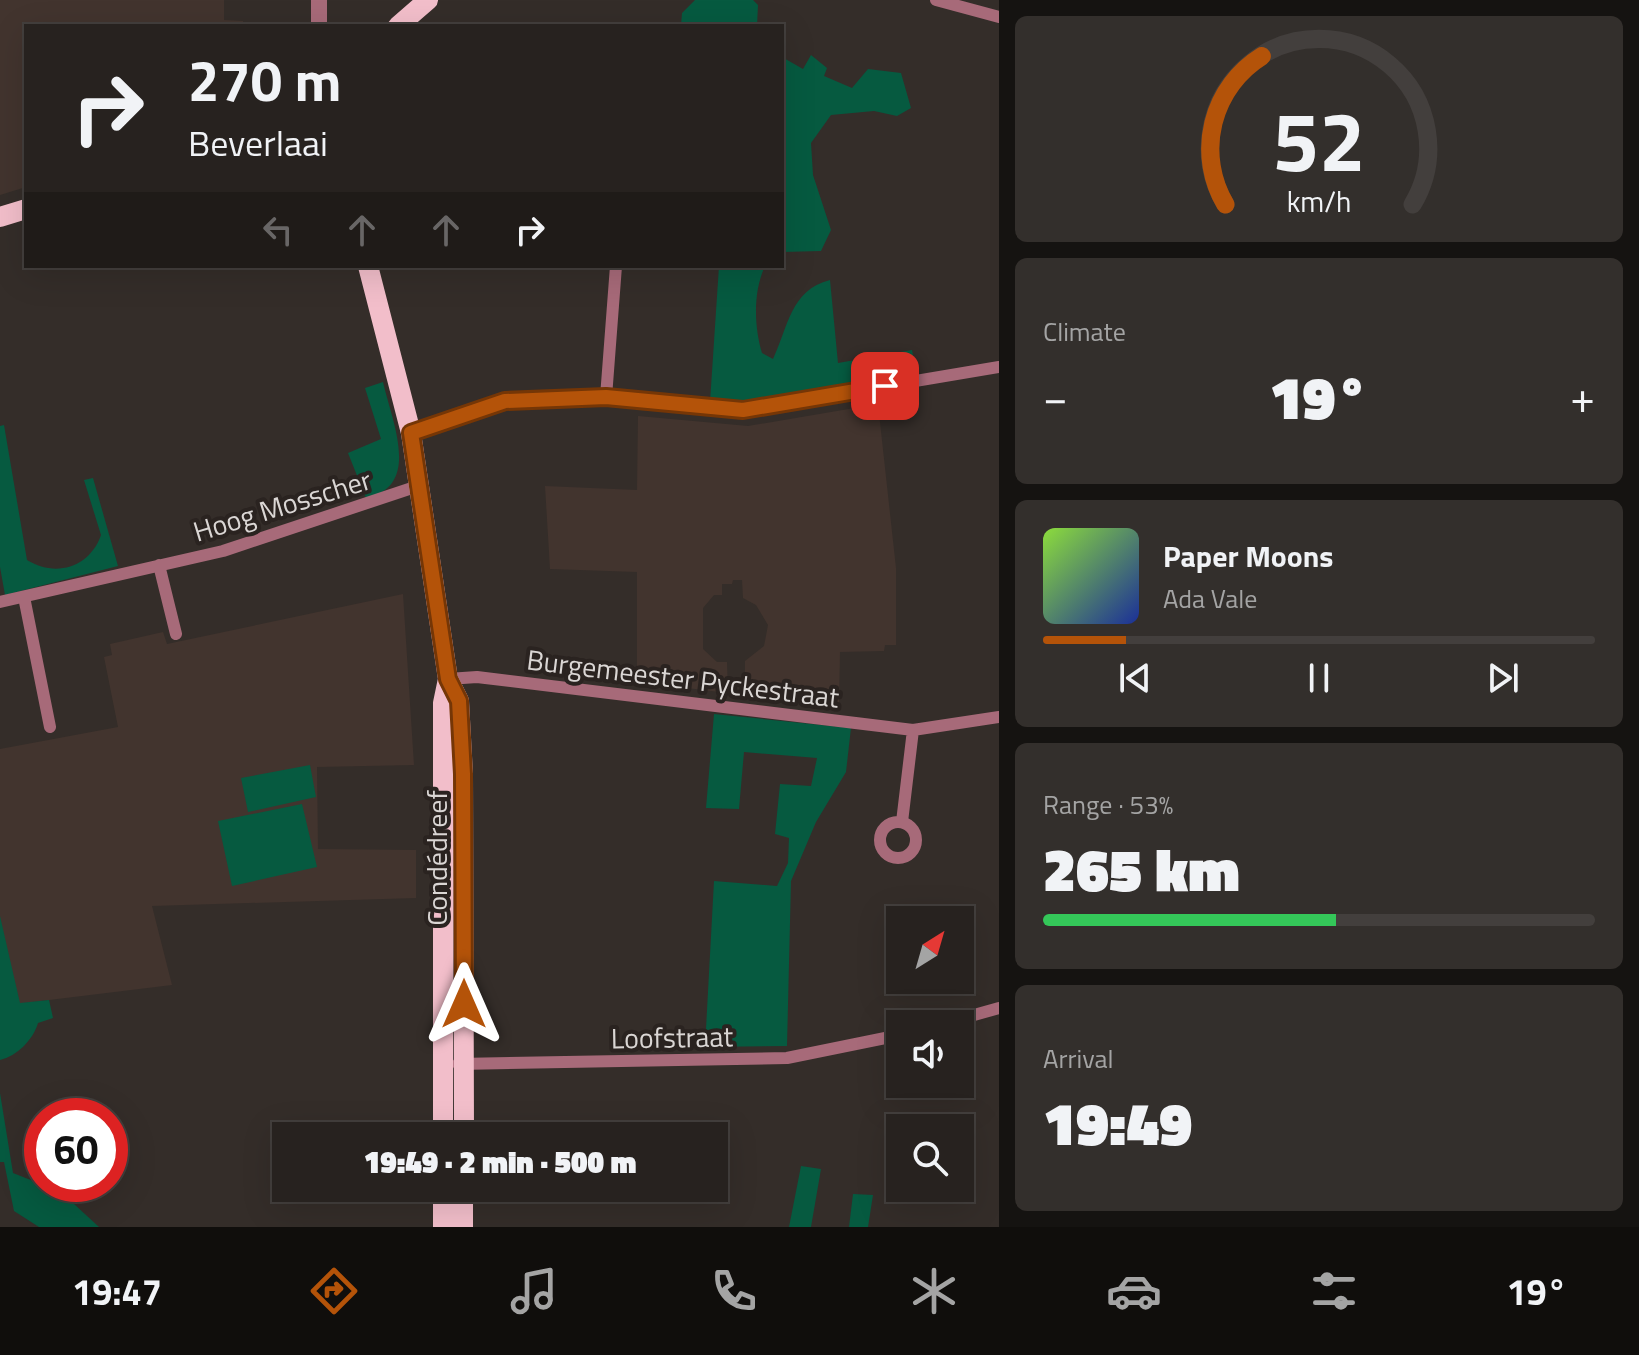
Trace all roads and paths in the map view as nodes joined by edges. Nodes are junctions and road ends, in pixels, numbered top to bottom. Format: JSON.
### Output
{"nodes":[{"id":1,"x":319,"y":0,"type":"edge"},
{"id":2,"x":428,"y":0,"type":"edge"},
{"id":3,"x":936,"y":0,"type":"edge"},
{"id":4,"x":999,"y":17,"type":"edge"},
{"id":5,"x":319,"y":24,"type":"edge"},
{"id":6,"x":400,"y":24,"type":"edge"},
{"id":7,"x":24,"y":210,"type":"edge"},
{"id":8,"x":0,"y":217,"type":"edge"},
{"id":9,"x":369,"y":268,"type":"edge"},
{"id":10,"x":616,"y":268,"type":"edge"},
{"id":11,"x":999,"y":367,"type":"edge"},
{"id":12,"x":606,"y":397,"type":"junction"},
{"id":13,"x":411,"y":433,"type":"junction"},
{"id":14,"x":418,"y":486,"type":"junction"},
{"id":15,"x":159,"y":565,"type":"junction"},
{"id":16,"x":24,"y":597,"type":"junction"},
{"id":17,"x":0,"y":602,"type":"edge"},
{"id":18,"x":176,"y":634,"type":"dead end"},
{"id":19,"x":448,"y":679,"type":"junction"},
{"id":20,"x":999,"y":717,"type":"edge"},
{"id":21,"x":50,"y":727,"type":"dead end"},
{"id":22,"x":913,"y":730,"type":"junction"},
{"id":23,"x":902,"y":822,"type":"dead end"},
{"id":24,"x":999,"y":1008,"type":"edge"},
{"id":25,"x":974,"y":1015,"type":"edge"},
{"id":26,"x":886,"y":1038,"type":"edge"},
{"id":27,"x":443,"y":1060,"type":"junction"},
{"id":28,"x":465,"y":1065,"type":"junction"},
{"id":29,"x":443,"y":1122,"type":"edge"},
{"id":30,"x":464,"y":1122,"type":"edge"},
{"id":31,"x":443,"y":1202,"type":"edge"},
{"id":32,"x":463,"y":1202,"type":"edge"},
{"id":33,"x":443,"y":1227,"type":"edge"},
{"id":34,"x":463,"y":1227,"type":"edge"}],
"edges":[{"from":1,"to":5,"type":"street"},
{"from":2,"to":6,"type":"main road"},
{"from":3,"to":4,"type":"street"},
{"from":7,"to":8,"type":"main road"},
{"from":9,"to":13,"type":"main road","name":"Condédreef"},
{"from":10,"to":12,"type":"street"},
{"from":11,"to":12,"type":"street"},
{"from":12,"to":13,"type":"street"},
{"from":13,"to":14,"type":"main road","name":"Condédreef"},
{"from":14,"to":15,"type":"street","name":"Hoog Mosscher"},
{"from":14,"to":19,"type":"main road","name":"Condédreef"},
{"from":15,"to":16,"type":"street","name":"Hoog Mosscher"},
{"from":15,"to":18,"type":"street"},
{"from":16,"to":17,"type":"street","name":"Hoog Mosscher"},
{"from":16,"to":21,"type":"street"},
{"from":19,"to":22,"type":"street","name":"Burgemeester Pyckestraat"},
{"from":19,"to":27,"type":"main road","name":"Condédreef"},
{"from":19,"to":28,"type":"main road","name":"Condédreef"},
{"from":20,"to":22,"type":"street","name":"Burgemeester Pyckestraat"},
{"from":22,"to":23,"type":"street"},
{"from":24,"to":25,"type":"street"},
{"from":26,"to":28,"type":"street","name":"Loofstraat"},
{"from":27,"to":28,"type":"street","name":"Loofstraat"},
{"from":27,"to":29,"type":"main road","name":"Condédreef"},
{"from":28,"to":30,"type":"main road","name":"Condédreef"},
{"from":31,"to":33,"type":"main road"},
{"from":32,"to":34,"type":"main road"}]}
